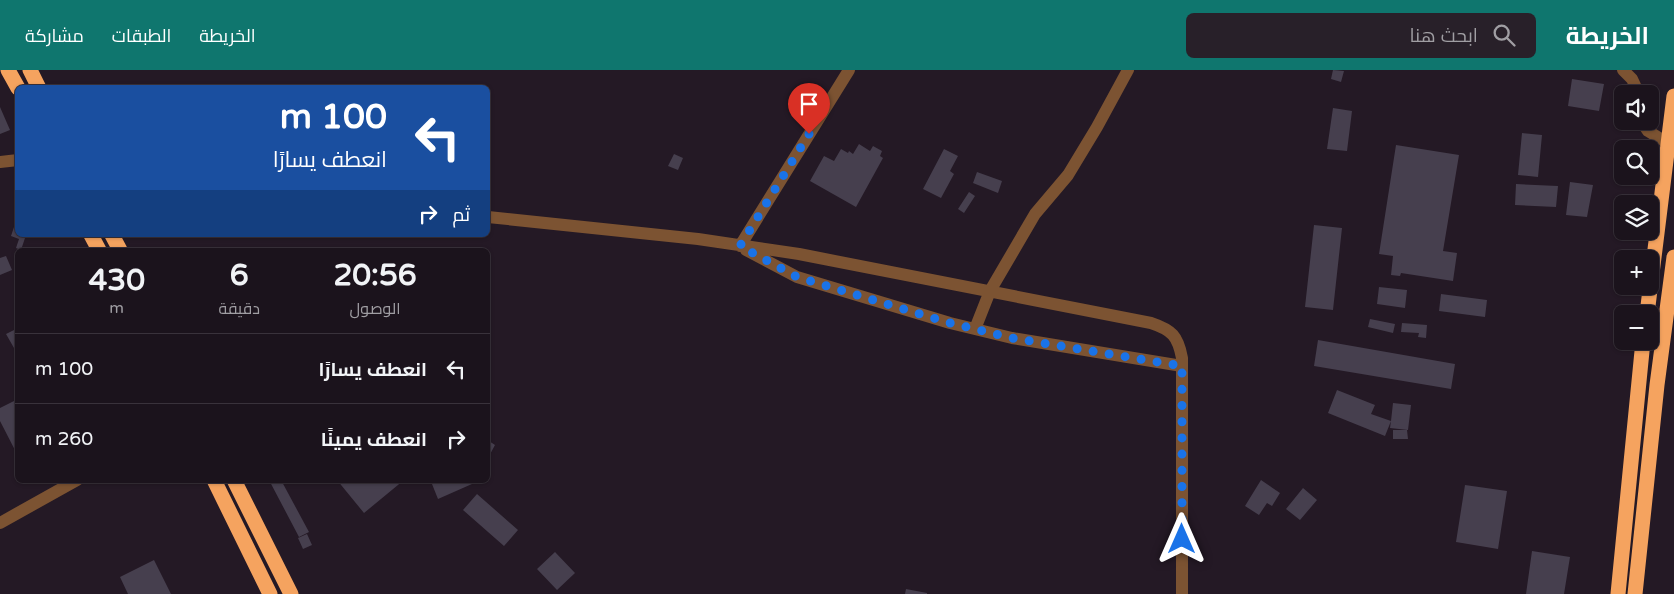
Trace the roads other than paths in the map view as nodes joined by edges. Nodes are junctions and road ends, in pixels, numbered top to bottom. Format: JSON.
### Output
{"nodes":[{"id":1,"x":8,"y":70,"type":"edge"},
{"id":2,"x":30,"y":70,"type":"edge"},
{"id":3,"x":849,"y":70,"type":"edge"},
{"id":4,"x":1128,"y":70,"type":"edge"},
{"id":5,"x":1623,"y":70,"type":"edge"},
{"id":6,"x":16,"y":85,"type":"edge"},
{"id":7,"x":38,"y":85,"type":"edge"},
{"id":8,"x":1635,"y":85,"type":"edge"},
{"id":9,"x":1674,"y":96,"type":"edge"},
{"id":10,"x":1647,"y":130,"type":"edge"},
{"id":11,"x":1669,"y":144,"type":"junction"},
{"id":12,"x":15,"y":160,"type":"edge"},
{"id":13,"x":0,"y":162,"type":"edge"},
{"id":14,"x":490,"y":217,"type":"edge"},
{"id":15,"x":740,"y":246,"type":"junction"},
{"id":16,"x":1674,"y":258,"type":"edge"},
{"id":17,"x":990,"y":292,"type":"junction"},
{"id":18,"x":1648,"y":305,"type":"edge"},
{"id":19,"x":975,"y":329,"type":"junction"},
{"id":20,"x":1642,"y":350,"type":"edge"},
{"id":21,"x":1182,"y":366,"type":"junction"},
{"id":22,"x":73,"y":483,"type":"edge"},
{"id":23,"x":215,"y":483,"type":"edge"},
{"id":24,"x":236,"y":483,"type":"edge"},
{"id":25,"x":0,"y":523,"type":"edge"},
{"id":26,"x":270,"y":594,"type":"edge"},
{"id":27,"x":291,"y":594,"type":"edge"},
{"id":28,"x":1182,"y":594,"type":"edge"},
{"id":29,"x":1618,"y":594,"type":"edge"},
{"id":30,"x":1635,"y":594,"type":"edge"}],
"edges":[{"from":1,"to":6,"type":"highway"},
{"from":2,"to":7,"type":"highway"},
{"from":3,"to":15,"type":"street"},
{"from":4,"to":17,"type":"street"},
{"from":5,"to":8,"type":"street"},
{"from":9,"to":11,"type":"highway"},
{"from":10,"to":11,"type":"street"},
{"from":11,"to":18,"type":"highway"},
{"from":12,"to":13,"type":"street"},
{"from":14,"to":15,"type":"street"},
{"from":15,"to":17,"type":"street"},
{"from":15,"to":19,"type":"street"},
{"from":16,"to":30,"type":"highway"},
{"from":17,"to":19,"type":"street"},
{"from":17,"to":21,"type":"street"},
{"from":19,"to":21,"type":"street"},
{"from":20,"to":29,"type":"highway"},
{"from":21,"to":28,"type":"street"},
{"from":22,"to":25,"type":"street"},
{"from":23,"to":26,"type":"highway"},
{"from":24,"to":27,"type":"highway"}]}
